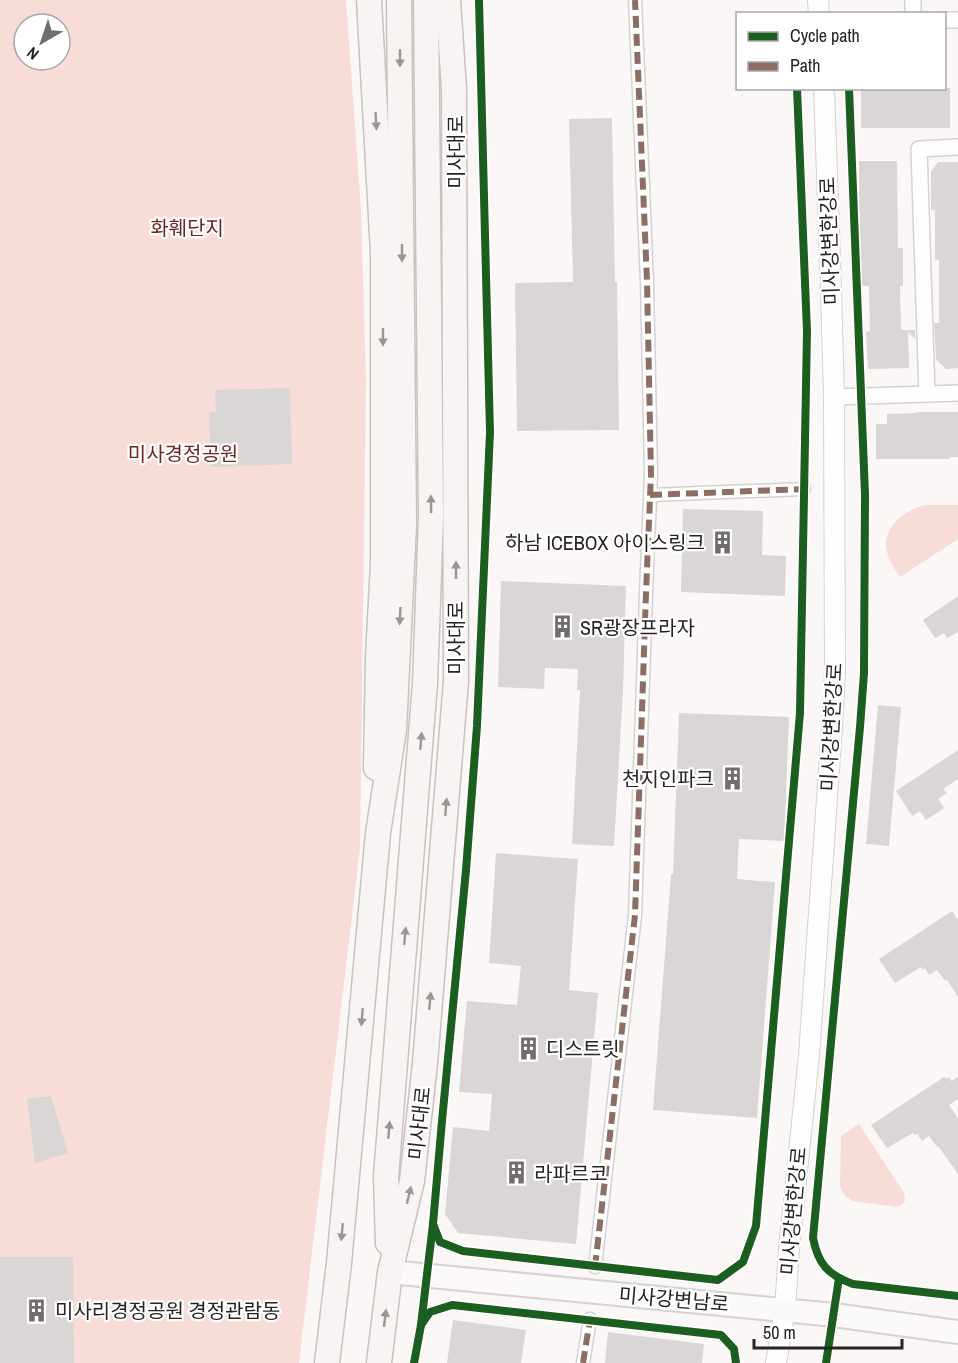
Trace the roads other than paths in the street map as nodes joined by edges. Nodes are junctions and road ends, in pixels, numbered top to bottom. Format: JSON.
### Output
{"nodes":[{"id":1,"x":369,"y":0,"type":"edge"},
{"id":2,"x":399,"y":0,"type":"edge"},
{"id":3,"x":426,"y":0,"type":"edge"},
{"id":4,"x":448,"y":0,"type":"edge"},
{"id":5,"x":635,"y":0,"type":"edge"},
{"id":6,"x":824,"y":90,"type":"edge"},
{"id":7,"x":958,"y":147,"type":"edge"},
{"id":8,"x":958,"y":393,"type":"edge"},
{"id":9,"x":927,"y":394,"type":"junction"},
{"id":10,"x":834,"y":397,"type":"junction"},
{"id":11,"x":804,"y":489,"type":"dead end"},
{"id":12,"x":650,"y":495,"type":"junction"},
{"id":13,"x":378,"y":833,"type":"junction"},
{"id":14,"x":595,"y":1267,"type":"dead end"},
{"id":15,"x":390,"y":1272,"type":"junction"},
{"id":16,"x":785,"y":1310,"type":"junction"},
{"id":17,"x":590,"y":1319,"type":"dead end"},
{"id":18,"x":958,"y":1332,"type":"edge"},
{"id":19,"x":327,"y":1363,"type":"edge"},
{"id":20,"x":379,"y":1363,"type":"edge"},
{"id":21,"x":583,"y":1363,"type":"edge"},
{"id":22,"x":776,"y":1363,"type":"edge"}],
"edges":[{"from":1,"to":13,"type":"main road","one_way":true},
{"from":2,"to":13,"type":"main road","one_way":true},
{"from":15,"to":3,"type":"main road","name":"미사대로","one_way":true},
{"from":15,"to":4,"type":"main road","name":"미사대로","one_way":true},
{"from":5,"to":12,"type":"street"},
{"from":6,"to":10,"type":"street","name":"미사강변한강로"},
{"from":7,"to":9,"type":"street"},
{"from":8,"to":9,"type":"street"},
{"from":9,"to":10,"type":"street"},
{"from":10,"to":16,"type":"street","name":"미사강변한강로"},
{"from":11,"to":12,"type":"street"},
{"from":12,"to":14,"type":"street"},
{"from":13,"to":19,"type":"main road","one_way":true},
{"from":15,"to":16,"type":"main road","name":"미사강변남로"},
{"from":20,"to":15,"type":"main road","name":"미사대로","one_way":true},
{"from":16,"to":18,"type":"main road","name":"미사강변남로"},
{"from":16,"to":22,"type":"street","name":"미사강변한강로"},
{"from":17,"to":21,"type":"street"}]}
